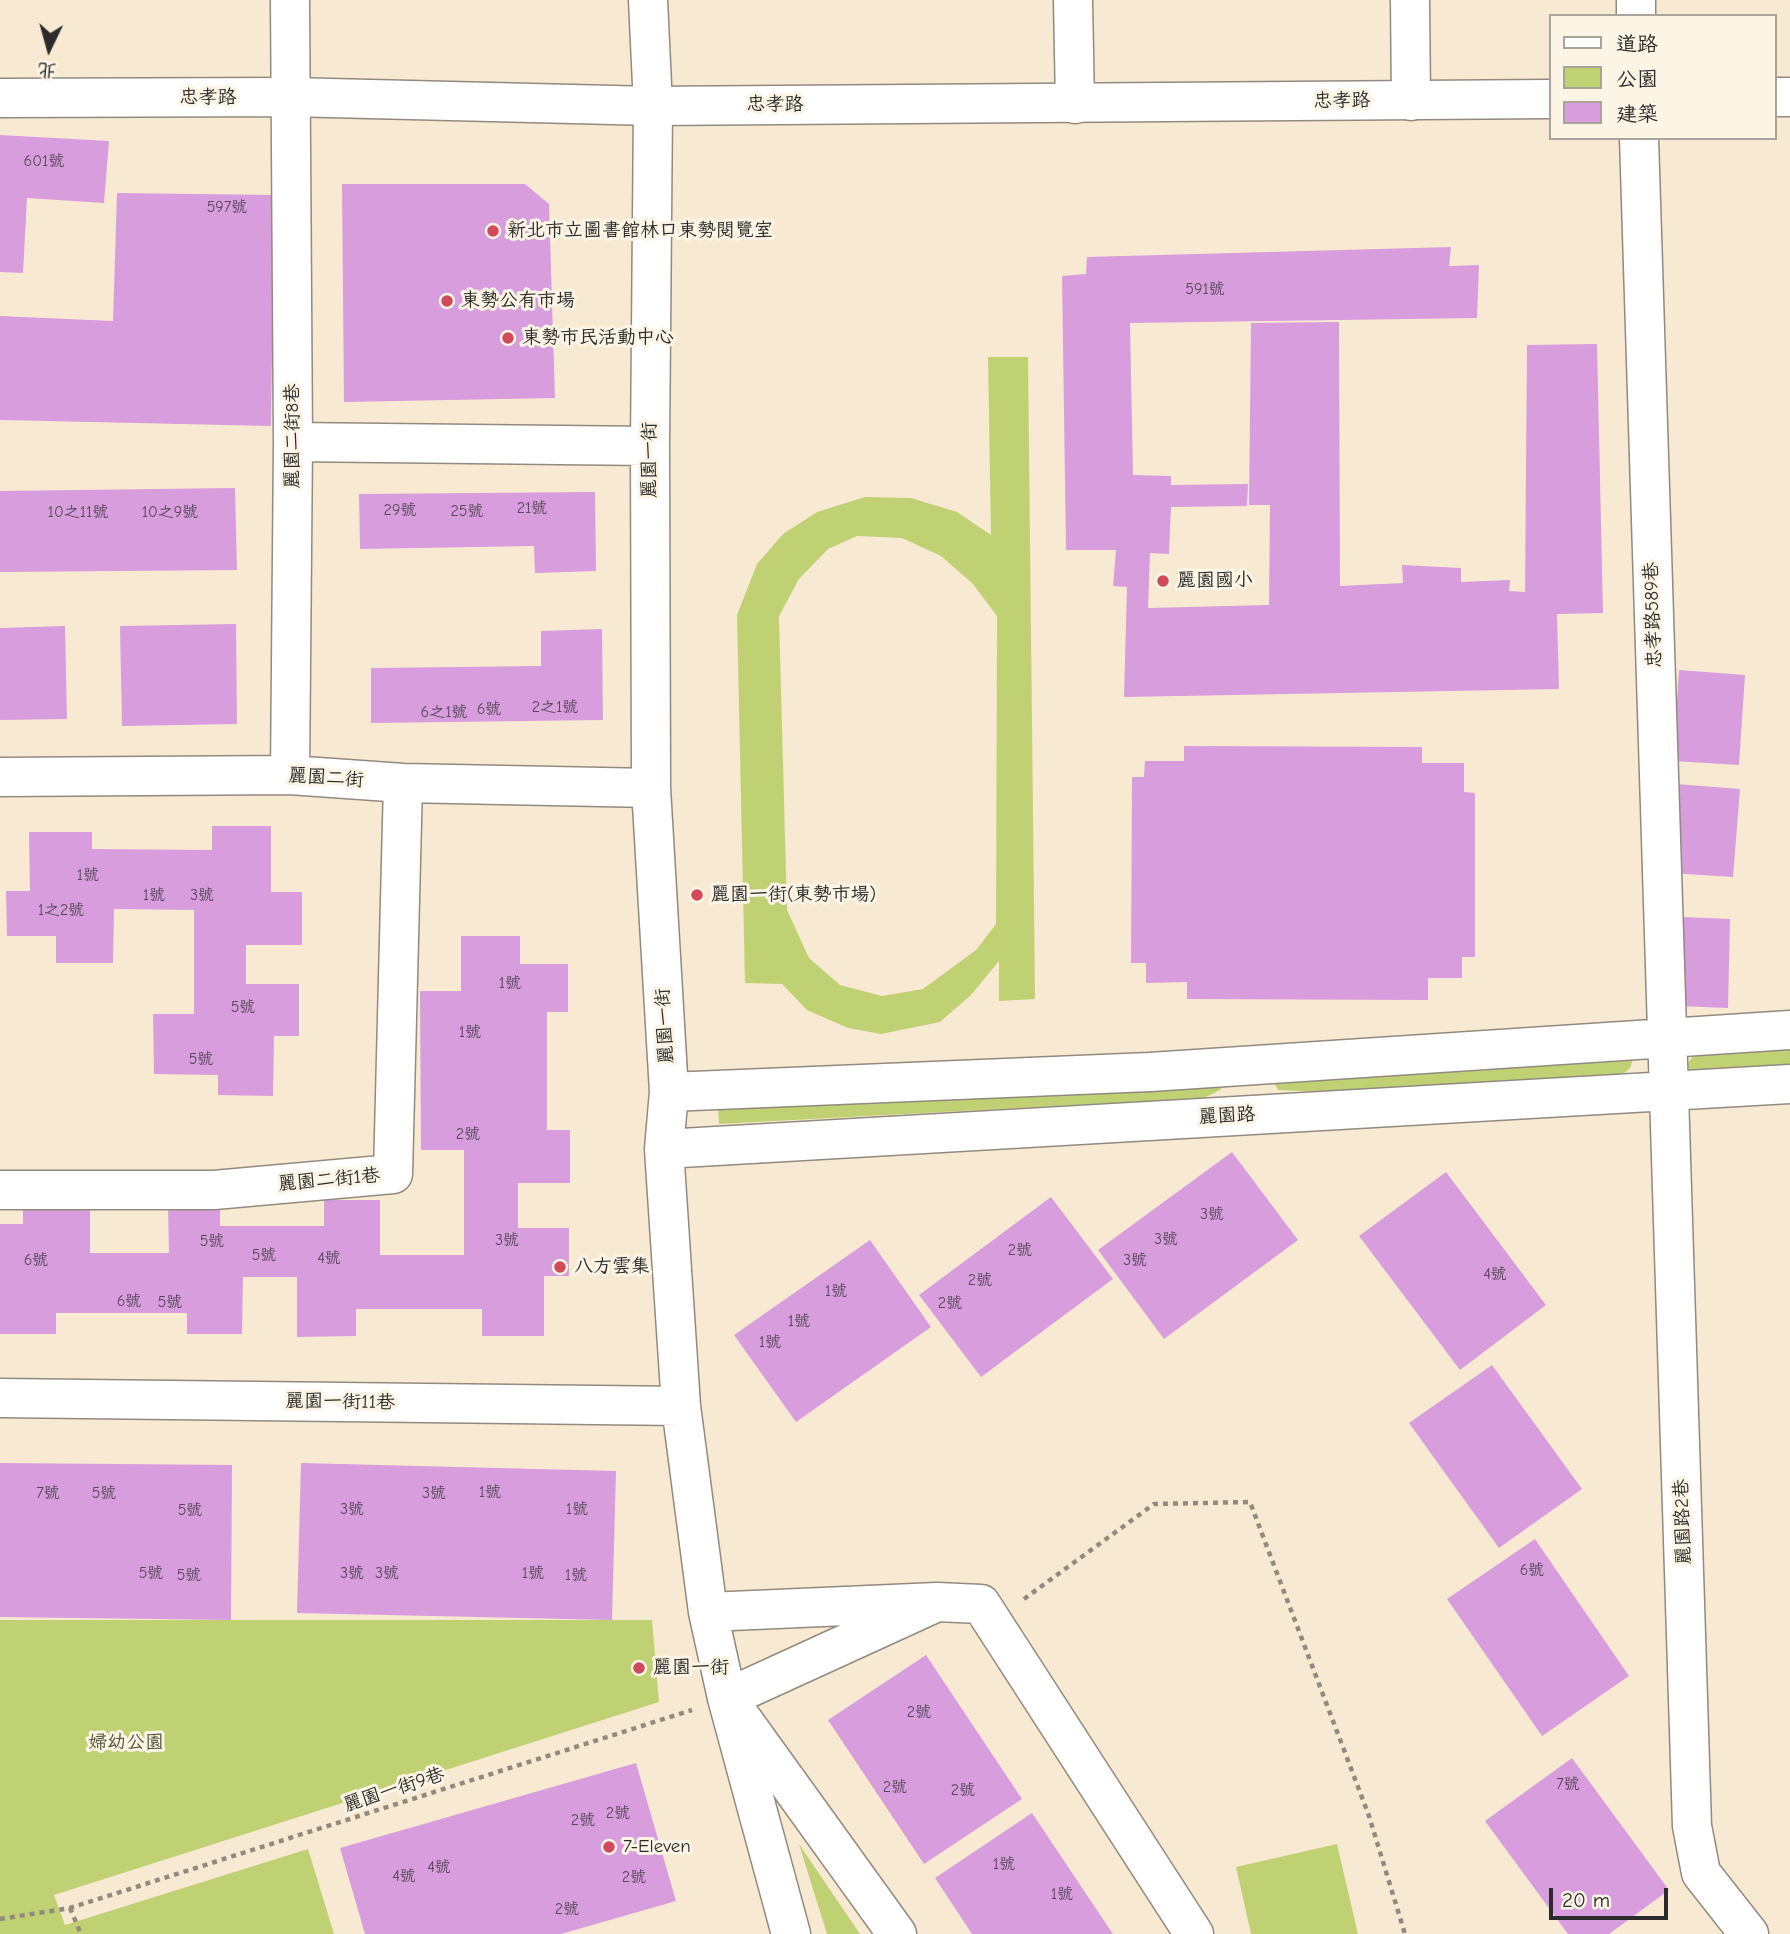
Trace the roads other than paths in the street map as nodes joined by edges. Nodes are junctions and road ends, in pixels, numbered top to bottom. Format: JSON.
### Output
{"nodes":[{"id":1,"x":290,"y":0,"type":"edge"},
{"id":2,"x":648,"y":0,"type":"edge"},
{"id":3,"x":1073,"y":0,"type":"edge"},
{"id":4,"x":1410,"y":0,"type":"edge"},
{"id":5,"x":289,"y":97,"type":"junction"},
{"id":6,"x":0,"y":98,"type":"edge"},
{"id":7,"x":1548,"y":99,"type":"edge"},
{"id":8,"x":1411,"y":101,"type":"junction"},
{"id":9,"x":1075,"y":104,"type":"junction"},
{"id":10,"x":653,"y":106,"type":"junction"},
{"id":11,"x":1639,"y":140,"type":"edge"},
{"id":12,"x":293,"y":442,"type":"junction"},
{"id":13,"x":650,"y":446,"type":"junction"},
{"id":14,"x":290,"y":775,"type":"junction"},
{"id":15,"x":0,"y":777,"type":"edge"},
{"id":16,"x":403,"y":783,"type":"junction"},
{"id":17,"x":651,"y":788,"type":"junction"},
{"id":18,"x":1790,"y":1030,"type":"edge"},
{"id":19,"x":1666,"y":1037,"type":"junction"},
{"id":20,"x":1790,"y":1084,"type":"edge"},
{"id":21,"x":668,"y":1092,"type":"junction"},
{"id":22,"x":1670,"y":1092,"type":"junction"},
{"id":23,"x":664,"y":1149,"type":"junction"},
{"id":24,"x":0,"y":1190,"type":"edge"},
{"id":25,"x":0,"y":1398,"type":"edge"},
{"id":26,"x":681,"y":1406,"type":"junction"},
{"id":27,"x":937,"y":1602,"type":"junction"},
{"id":28,"x":708,"y":1612,"type":"junction"},
{"id":29,"x":727,"y":1698,"type":"junction"},
{"id":30,"x":791,"y":1934,"type":"edge"},
{"id":31,"x":897,"y":1934,"type":"edge"},
{"id":32,"x":1194,"y":1934,"type":"edge"},
{"id":33,"x":1749,"y":1934,"type":"edge"}],
"edges":[{"from":1,"to":5,"type":"street","name":"麗園二街8巷"},
{"from":2,"to":10,"type":"street","name":"麗園一街"},
{"from":3,"to":9,"type":"street"},
{"from":4,"to":8,"type":"street"},
{"from":5,"to":6,"type":"street","name":"忠孝路"},
{"from":5,"to":10,"type":"street","name":"忠孝路"},
{"from":5,"to":12,"type":"street","name":"麗園二街8巷"},
{"from":7,"to":8,"type":"street","name":"忠孝路"},
{"from":8,"to":9,"type":"street","name":"忠孝路"},
{"from":9,"to":10,"type":"street","name":"忠孝路"},
{"from":10,"to":13,"type":"street","name":"麗園一街"},
{"from":11,"to":19,"type":"street","name":"忠孝路589巷"},
{"from":12,"to":13,"type":"street"},
{"from":12,"to":14,"type":"street","name":"麗園二街8巷"},
{"from":13,"to":17,"type":"street","name":"麗園一街"},
{"from":14,"to":15,"type":"street","name":"麗園二街"},
{"from":14,"to":16,"type":"street","name":"麗園二街"},
{"from":16,"to":17,"type":"street","name":"麗園二街"},
{"from":16,"to":24,"type":"street","name":"麗園二街1巷"},
{"from":17,"to":21,"type":"street","name":"麗園一街"},
{"from":18,"to":19,"type":"street"},
{"from":19,"to":21,"type":"street"},
{"from":19,"to":22,"type":"street","name":"忠孝路589巷"},
{"from":20,"to":22,"type":"street","name":"麗園路"},
{"from":21,"to":23,"type":"street","name":"麗園一街"},
{"from":22,"to":23,"type":"street","name":"麗園路"},
{"from":22,"to":33,"type":"street","name":"麗園路2巷"},
{"from":23,"to":26,"type":"street","name":"麗園一街"},
{"from":25,"to":26,"type":"street","name":"麗園一街11巷"},
{"from":26,"to":28,"type":"street","name":"麗園一街"},
{"from":27,"to":28,"type":"street"},
{"from":27,"to":29,"type":"street"},
{"from":27,"to":32,"type":"street"},
{"from":28,"to":29,"type":"street","name":"麗園一街"},
{"from":29,"to":30,"type":"street","name":"麗園一街"},
{"from":29,"to":31,"type":"street"}]}
